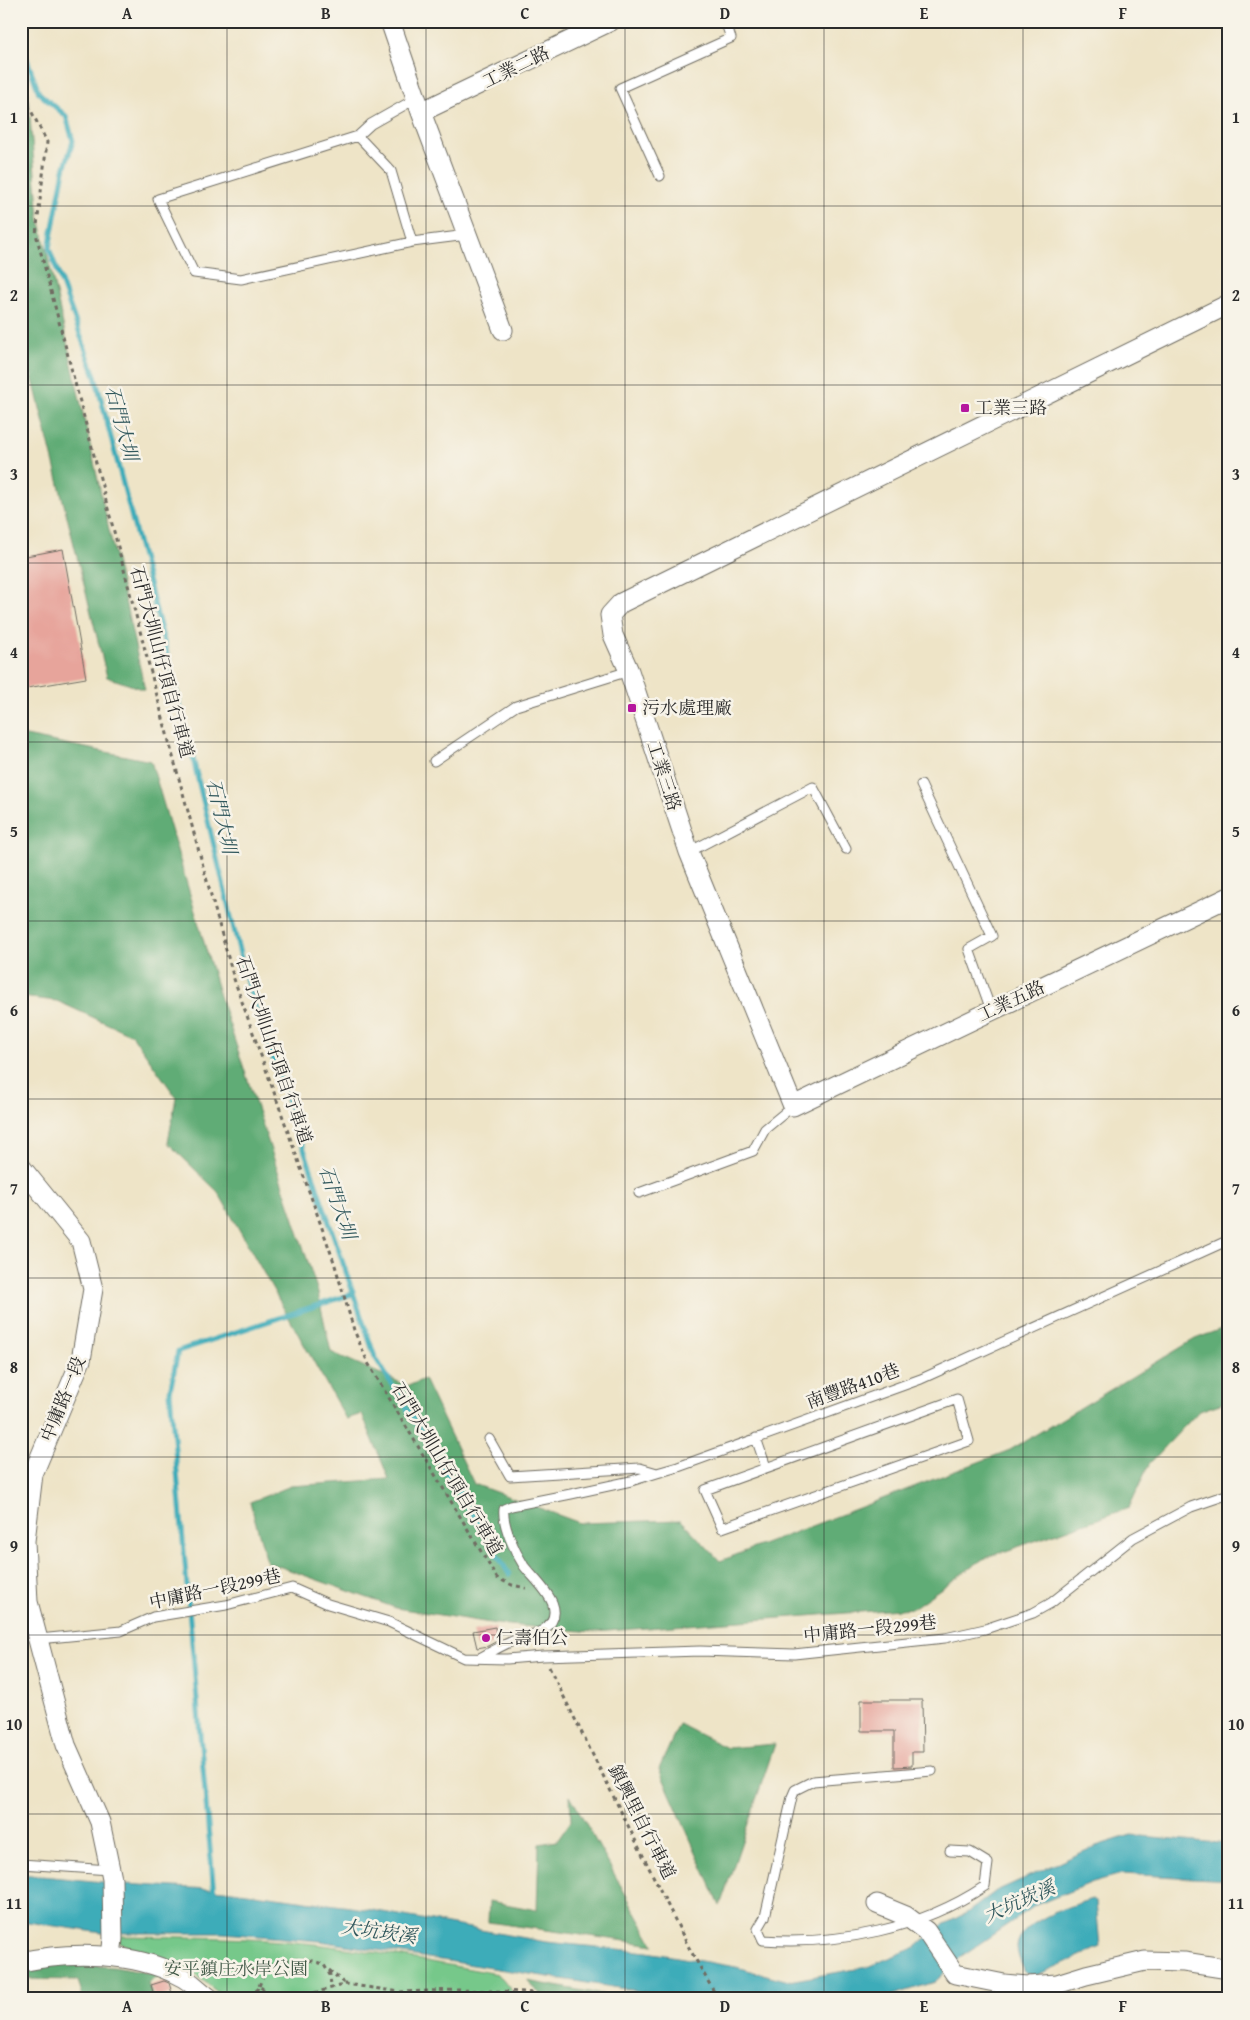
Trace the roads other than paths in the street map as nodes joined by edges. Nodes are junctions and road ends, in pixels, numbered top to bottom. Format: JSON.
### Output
{"nodes":[{"id":1,"x":390,"y":21,"type":"edge"},
{"id":2,"x":611,"y":21,"type":"edge"},
{"id":3,"x":725,"y":21,"type":"edge"},
{"id":4,"x":419,"y":105,"type":"junction"},
{"id":5,"x":358,"y":136,"type":"junction"},
{"id":6,"x":660,"y":176,"type":"dead end"},
{"id":7,"x":467,"y":235,"type":"junction"},
{"id":8,"x":412,"y":242,"type":"junction"},
{"id":9,"x":1229,"y":304,"type":"edge"},
{"id":10,"x":503,"y":330,"type":"dead end"},
{"id":11,"x":629,"y":671,"type":"junction"},
{"id":12,"x":434,"y":761,"type":"dead end"},
{"id":13,"x":921,"y":785,"type":"dead end"},
{"id":14,"x":846,"y":849,"type":"dead end"},
{"id":15,"x":689,"y":852,"type":"junction"},
{"id":16,"x":1229,"y":898,"type":"edge"},
{"id":17,"x":991,"y":1010,"type":"junction"},
{"id":18,"x":793,"y":1106,"type":"junction"},
{"id":19,"x":21,"y":1167,"type":"edge"},
{"id":20,"x":639,"y":1193,"type":"dead end"},
{"id":21,"x":1229,"y":1240,"type":"edge"},
{"id":22,"x":756,"y":1438,"type":"junction"},
{"id":23,"x":489,"y":1439,"type":"dead end"},
{"id":24,"x":766,"y":1467,"type":"junction"},
{"id":25,"x":657,"y":1472,"type":"junction"},
{"id":26,"x":1229,"y":1494,"type":"edge"},
{"id":27,"x":39,"y":1639,"type":"junction"},
{"id":28,"x":477,"y":1659,"type":"junction"},
{"id":29,"x":932,"y":1771,"type":"dead end"},
{"id":30,"x":950,"y":1851,"type":"dead end"},
{"id":31,"x":21,"y":1864,"type":"edge"},
{"id":32,"x":111,"y":1874,"type":"junction"},
{"id":33,"x":877,"y":1904,"type":"dead end"},
{"id":34,"x":920,"y":1927,"type":"junction"},
{"id":35,"x":112,"y":1948,"type":"junction"},
{"id":36,"x":21,"y":1962,"type":"edge"},
{"id":37,"x":1229,"y":1968,"type":"edge"},
{"id":38,"x":1045,"y":1985,"type":"junction"},
{"id":39,"x":202,"y":1997,"type":"edge"},
{"id":40,"x":1005,"y":1999,"type":"edge"}],
"edges":[{"from":1,"to":4,"type":"street"},
{"from":2,"to":4,"type":"street","name":"工業二路"},
{"from":3,"to":6,"type":"lane"},
{"from":4,"to":5,"type":"lane"},
{"from":4,"to":7,"type":"street"},
{"from":5,"to":8,"type":"lane"},
{"from":5,"to":8,"type":"lane"},
{"from":7,"to":8,"type":"lane"},
{"from":7,"to":10,"type":"street"},
{"from":9,"to":11,"type":"street","name":"工業三路"},
{"from":11,"to":12,"type":"lane"},
{"from":11,"to":15,"type":"street","name":"工業三路"},
{"from":13,"to":17,"type":"lane"},
{"from":14,"to":15,"type":"lane"},
{"from":15,"to":18,"type":"street","name":"工業三路"},
{"from":16,"to":17,"type":"street","name":"工業五路"},
{"from":17,"to":18,"type":"street","name":"工業五路"},
{"from":18,"to":20,"type":"lane"},
{"from":19,"to":27,"type":"street","name":"中庸路一段"},
{"from":21,"to":22,"type":"lane","name":"南豐路410巷"},
{"from":22,"to":24,"type":"lane"},
{"from":22,"to":25,"type":"lane","name":"南豐路410巷"},
{"from":23,"to":25,"type":"lane","name":"南豐路410巷"},
{"from":24,"to":24,"type":"lane"},
{"from":25,"to":28,"type":"lane"},
{"from":26,"to":28,"type":"lane","name":"中庸路一段299巷"},
{"from":27,"to":28,"type":"lane","name":"中庸路一段299巷"},
{"from":27,"to":32,"type":"street","name":"中庸路一段"},
{"from":29,"to":34,"type":"lane"},
{"from":30,"to":34,"type":"lane"},
{"from":31,"to":32,"type":"lane"},
{"from":32,"to":35,"type":"street","name":"中庸路一段"},
{"from":33,"to":34,"type":"street"},
{"from":34,"to":38,"type":"street"},
{"from":35,"to":36,"type":"street"},
{"from":35,"to":39,"type":"street"},
{"from":37,"to":38,"type":"street"},
{"from":38,"to":40,"type":"lane"}]}
